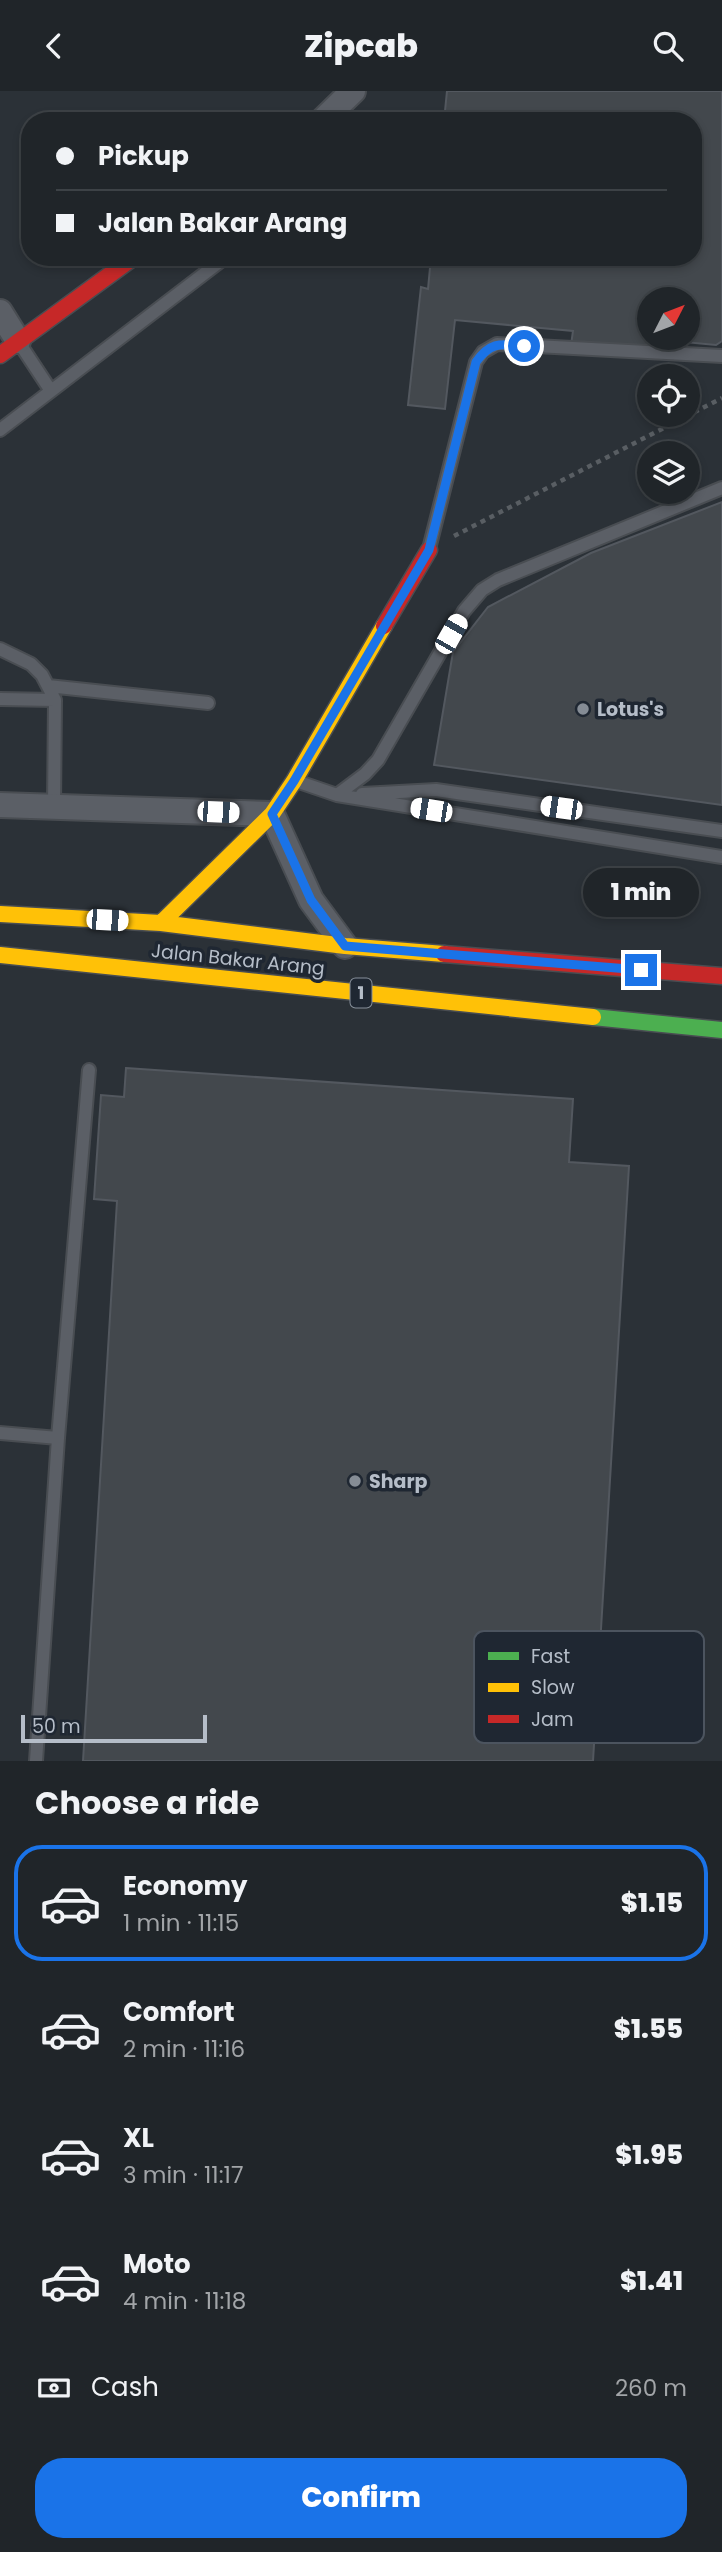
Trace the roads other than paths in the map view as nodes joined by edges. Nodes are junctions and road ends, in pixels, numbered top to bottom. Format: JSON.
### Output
{"nodes":[{"id":1,"x":354,"y":91,"type":"edge"},
{"id":2,"x":332,"y":112,"type":"edge"},
{"id":3,"x":122,"y":266,"type":"edge"},
{"id":4,"x":214,"y":266,"type":"edge"},
{"id":5,"x":0,"y":312,"type":"edge"},
{"id":6,"x":9,"y":348,"type":"edge"},
{"id":7,"x":722,"y":356,"type":"edge"},
{"id":8,"x":51,"y":391,"type":"junction"},
{"id":9,"x":0,"y":430,"type":"edge"},
{"id":10,"x":722,"y":488,"type":"edge"},
{"id":11,"x":429,"y":550,"type":"joint"},
{"id":12,"x":0,"y":649,"type":"edge"},
{"id":13,"x":48,"y":686,"type":"junction"},
{"id":14,"x":0,"y":699,"type":"edge"},
{"id":15,"x":55,"y":700,"type":"junction"},
{"id":16,"x":208,"y":703,"type":"dead end"},
{"id":17,"x":294,"y":781,"type":"junction"},
{"id":18,"x":337,"y":795,"type":"junction"},
{"id":19,"x":0,"y":805,"type":"edge"},
{"id":20,"x":54,"y":806,"type":"junction"},
{"id":21,"x":272,"y":814,"type":"junction"},
{"id":22,"x":690,"y":827,"type":"junction"},
{"id":23,"x":722,"y":831,"type":"edge"},
{"id":24,"x":686,"y":851,"type":"junction"},
{"id":25,"x":722,"y":857,"type":"edge"},
{"id":26,"x":0,"y":914,"type":"edge"},
{"id":27,"x":161,"y":923,"type":"junction"},
{"id":28,"x":345,"y":946,"type":"junction"},
{"id":29,"x":0,"y":955,"type":"edge"},
{"id":30,"x":722,"y":976,"type":"edge"},
{"id":31,"x":722,"y":1030,"type":"edge"},
{"id":32,"x":89,"y":1070,"type":"dead end"},
{"id":33,"x":0,"y":1433,"type":"edge"},
{"id":34,"x":58,"y":1438,"type":"junction"},
{"id":35,"x":36,"y":1761,"type":"edge"}],
"edges":[{"from":1,"to":2,"type":"street"},
{"from":3,"to":6,"type":"main road"},
{"from":4,"to":8,"type":"lane"},
{"from":5,"to":6,"type":"street"},
{"from":6,"to":8,"type":"lane"},
{"from":7,"to":11,"type":"lane"},
{"from":8,"to":9,"type":"lane"},
{"from":10,"to":18,"type":"lane"},
{"from":11,"to":17,"type":"main road"},
{"from":12,"to":13,"type":"lane"},
{"from":13,"to":15,"type":"lane"},
{"from":13,"to":16,"type":"lane"},
{"from":14,"to":15,"type":"lane"},
{"from":15,"to":20,"type":"lane"},
{"from":17,"to":18,"type":"lane"},
{"from":17,"to":21,"type":"main road"},
{"from":18,"to":22,"type":"lane"},
{"from":18,"to":24,"type":"lane"},
{"from":19,"to":20,"type":"street"},
{"from":20,"to":21,"type":"street"},
{"from":21,"to":27,"type":"main road"},
{"from":21,"to":28,"type":"street"},
{"from":22,"to":23,"type":"lane"},
{"from":22,"to":24,"type":"lane"},
{"from":24,"to":25,"type":"lane"},
{"from":26,"to":27,"type":"main road","name":"Jalan Bakar Arang"},
{"from":27,"to":28,"type":"main road","name":"Jalan Bakar Arang"},
{"from":28,"to":30,"type":"main road","name":"Jalan Bakar Arang"},
{"from":29,"to":31,"type":"main road","name":"Jalan Bakar Arang","number":"1"},
{"from":32,"to":34,"type":"lane"},
{"from":33,"to":34,"type":"lane"},
{"from":34,"to":35,"type":"lane"}]}
